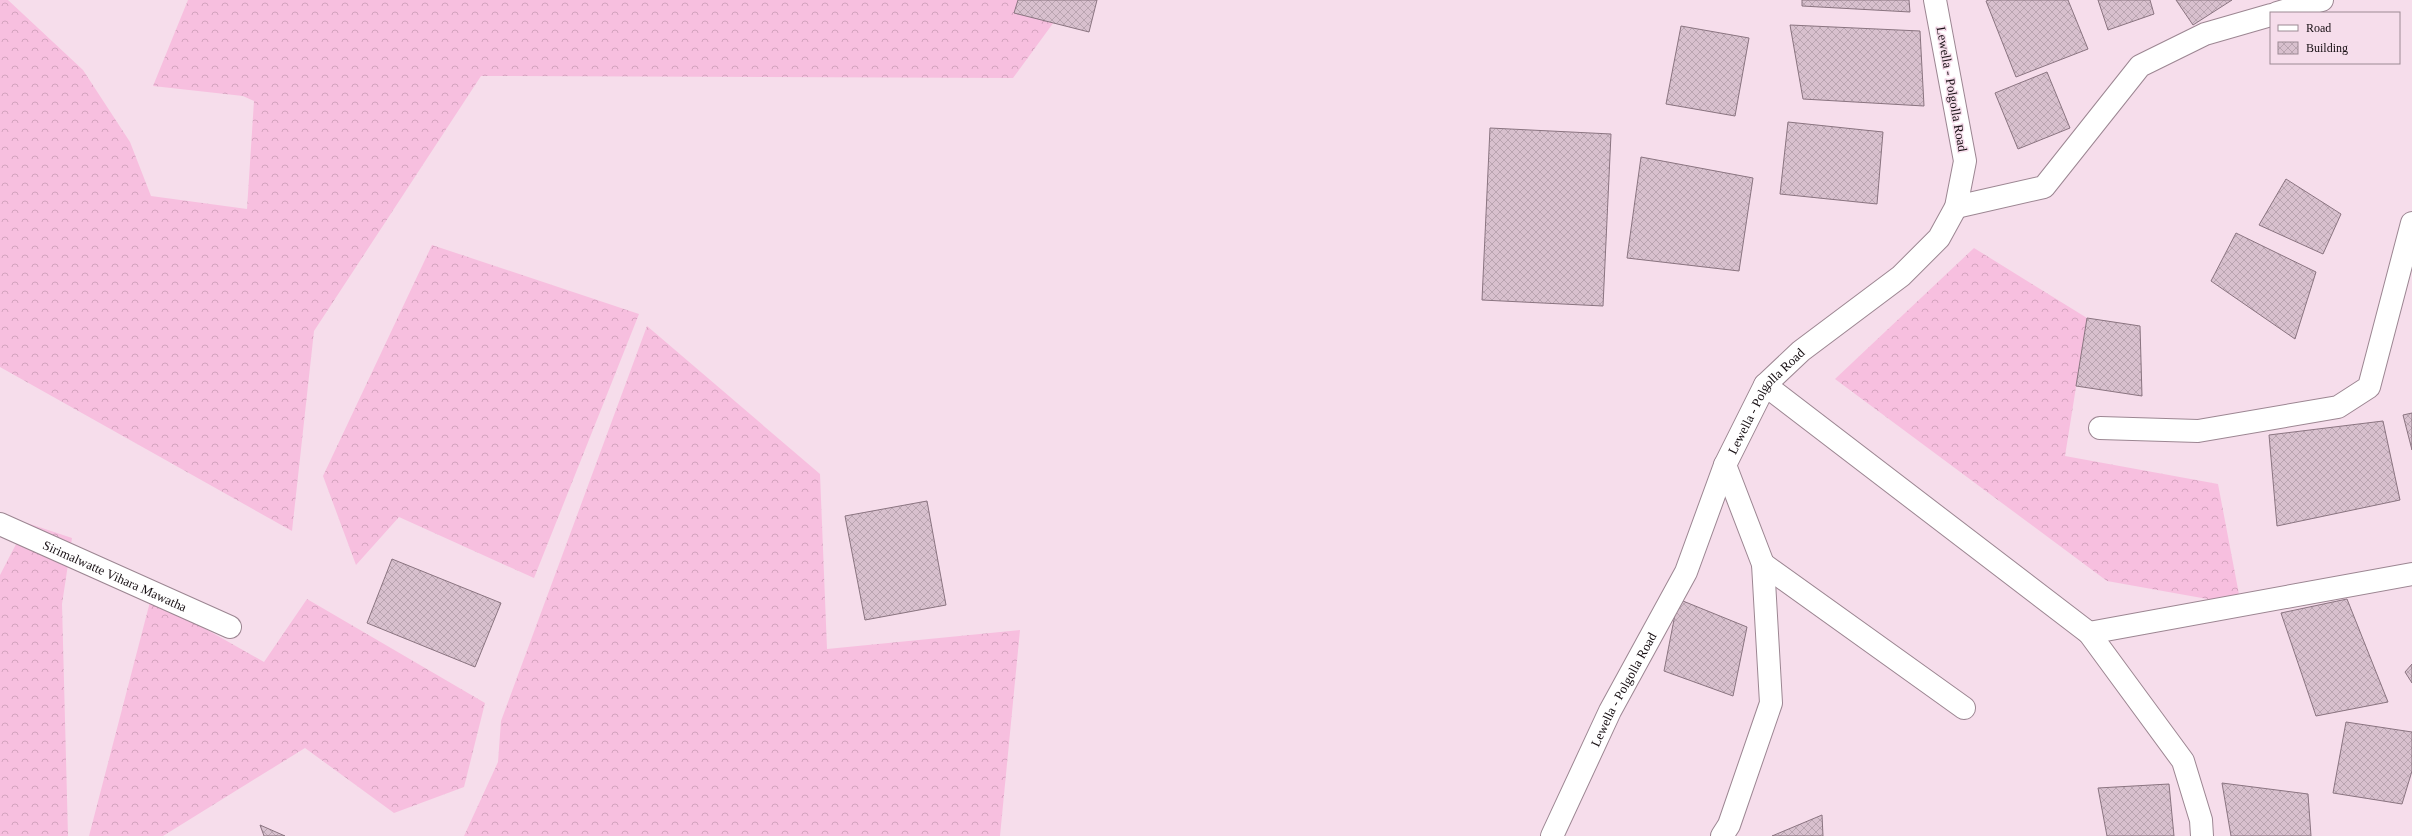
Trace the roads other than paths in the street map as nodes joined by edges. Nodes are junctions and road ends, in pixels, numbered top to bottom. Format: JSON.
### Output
{"nodes":[{"id":1,"x":1935,"y":0,"type":"edge"},
{"id":2,"x":2322,"y":0,"type":"edge"},
{"id":3,"x":2280,"y":12,"type":"edge"},
{"id":4,"x":2270,"y":15,"type":"edge"},
{"id":5,"x":1956,"y":207,"type":"junction"},
{"id":6,"x":2412,"y":223,"type":"edge"},
{"id":7,"x":1765,"y":385,"type":"junction"},
{"id":8,"x":2100,"y":428,"type":"dead end"},
{"id":9,"x":1725,"y":465,"type":"junction"},
{"id":10,"x":0,"y":524,"type":"edge"},
{"id":11,"x":1763,"y":564,"type":"junction"},
{"id":12,"x":2412,"y":574,"type":"edge"},
{"id":13,"x":230,"y":627,"type":"dead end"},
{"id":14,"x":2089,"y":633,"type":"junction"},
{"id":15,"x":1964,"y":708,"type":"dead end"},
{"id":16,"x":1552,"y":836,"type":"edge"},
{"id":17,"x":1722,"y":836,"type":"edge"},
{"id":18,"x":2202,"y":836,"type":"edge"}],
"edges":[{"from":1,"to":5,"type":"street","name":"Lewella - Polgolla Road"},
{"from":2,"to":3,"type":"street"},
{"from":4,"to":5,"type":"street"},
{"from":5,"to":7,"type":"street","name":"Lewella - Polgolla Road"},
{"from":6,"to":8,"type":"street"},
{"from":7,"to":9,"type":"street","name":"Lewella - Polgolla Road"},
{"from":7,"to":14,"type":"street"},
{"from":9,"to":11,"type":"street"},
{"from":9,"to":16,"type":"street","name":"Lewella - Polgolla Road"},
{"from":10,"to":13,"type":"street","name":"Sirimalwatte Vihara Mawatha"},
{"from":11,"to":15,"type":"street"},
{"from":11,"to":17,"type":"street"},
{"from":12,"to":14,"type":"street"},
{"from":14,"to":18,"type":"street"}]}
